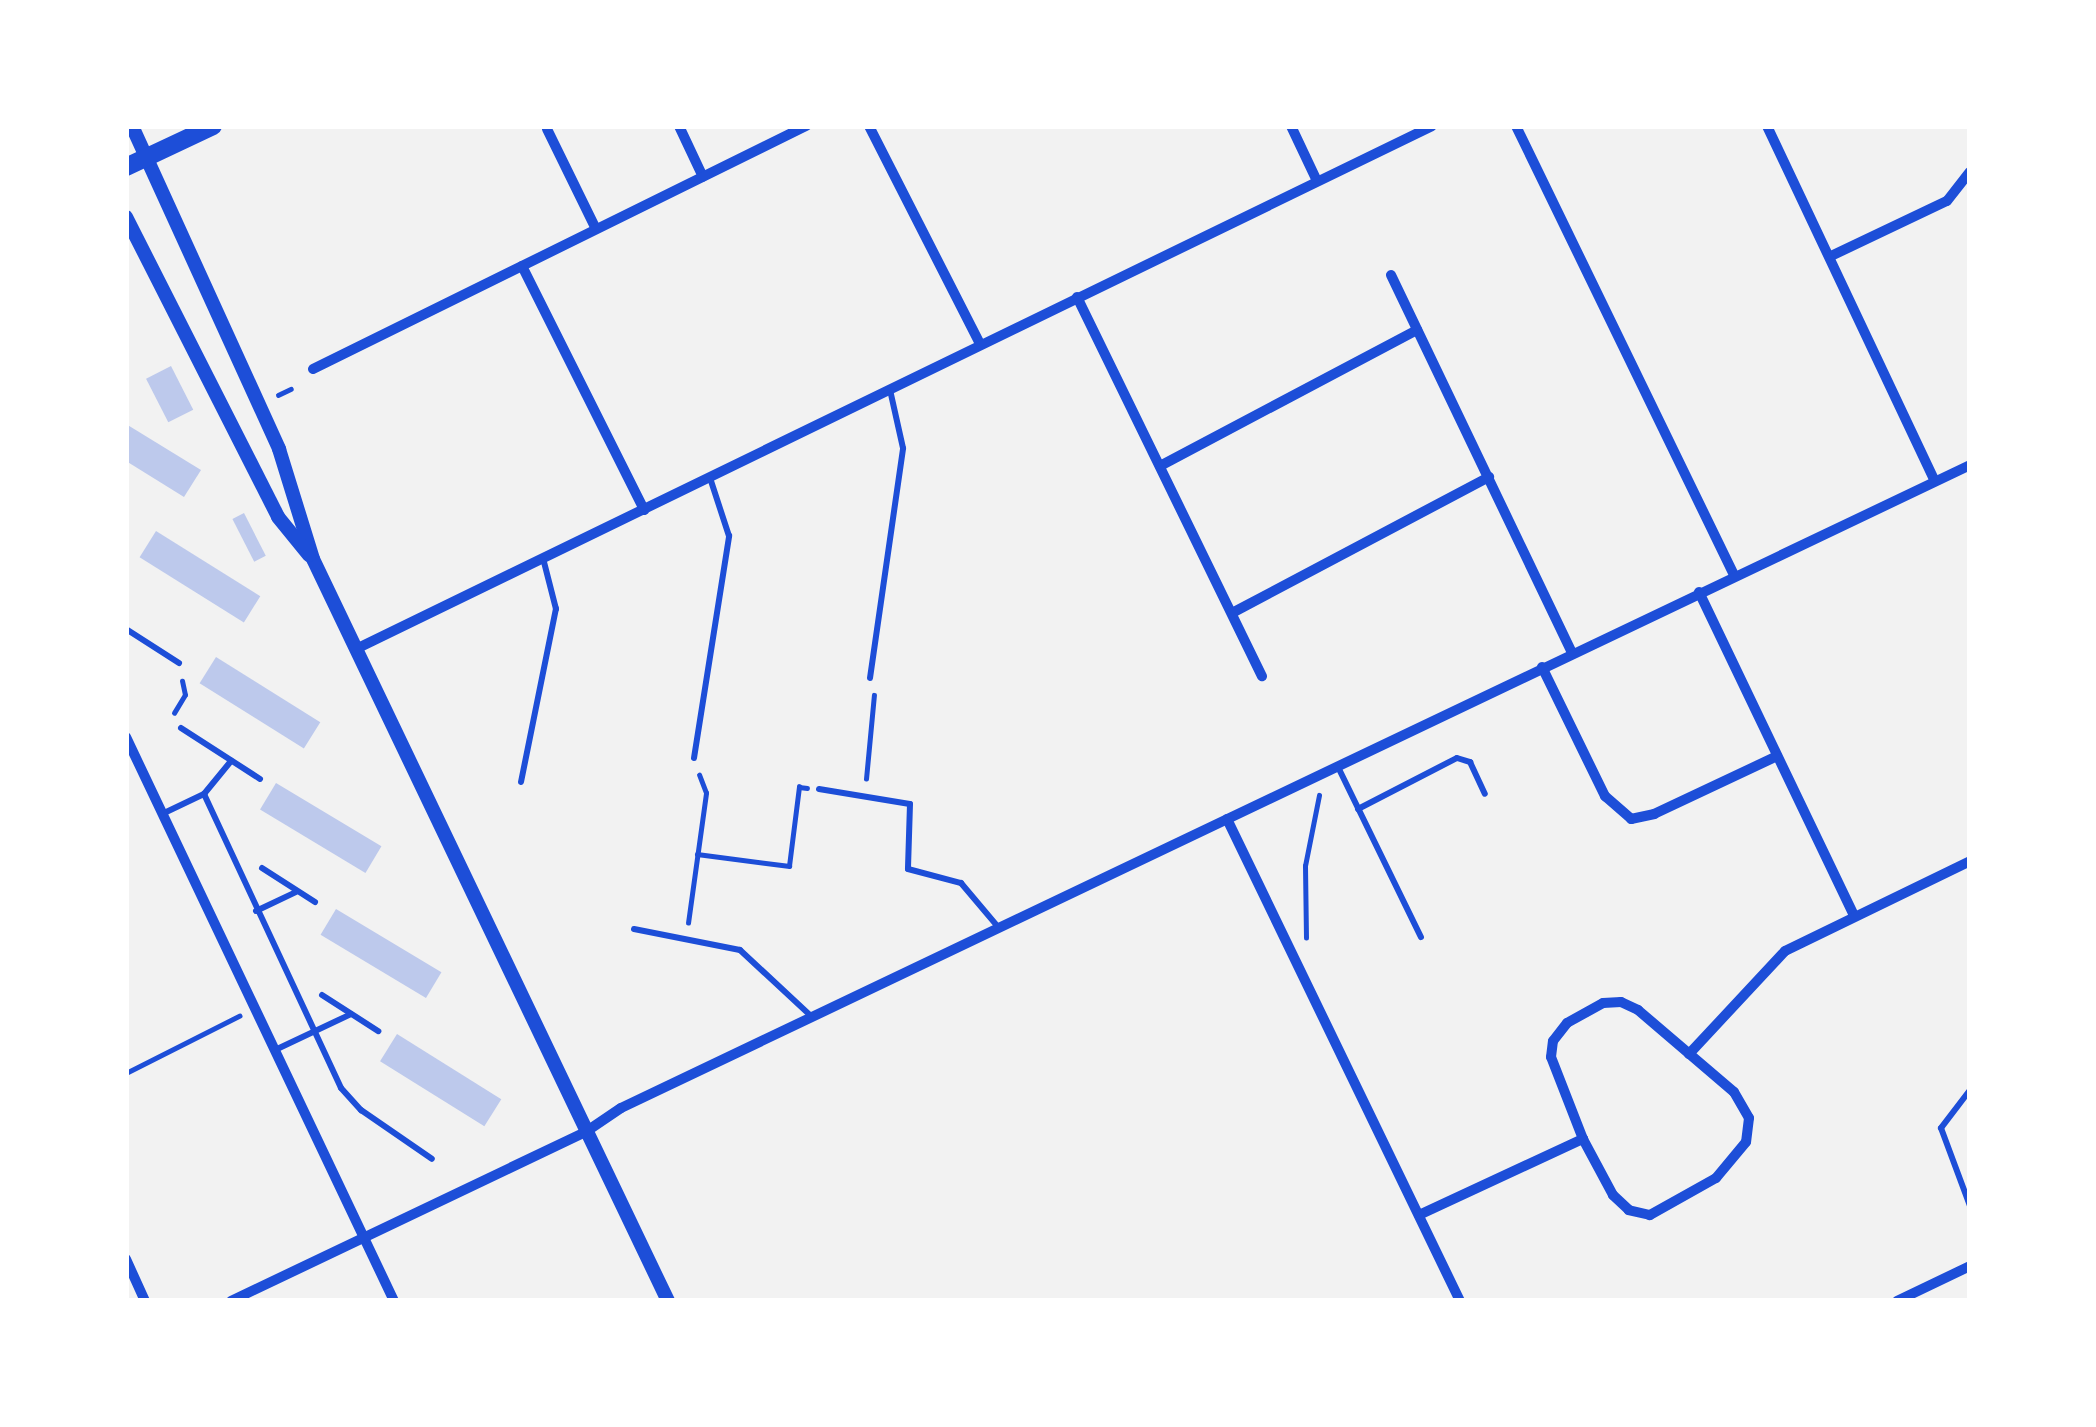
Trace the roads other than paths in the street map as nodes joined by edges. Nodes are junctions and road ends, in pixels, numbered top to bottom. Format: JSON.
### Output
{"nodes":[{"id":1,"x":132,"y":126,"type":"edge"},
{"id":2,"x":213,"y":126,"type":"edge"},
{"id":3,"x":679,"y":126,"type":"edge"},
{"id":4,"x":806,"y":126,"type":"edge"},
{"id":5,"x":869,"y":126,"type":"edge"},
{"id":6,"x":1291,"y":126,"type":"edge"},
{"id":7,"x":1432,"y":126,"type":"edge"},
{"id":8,"x":1516,"y":126,"type":"edge"},
{"id":9,"x":1767,"y":126,"type":"edge"},
{"id":10,"x":547,"y":129,"type":"dead end"},
{"id":11,"x":147,"y":158,"type":"junction"},
{"id":12,"x":126,"y":167,"type":"edge"},
{"id":13,"x":1970,"y":172,"type":"edge"},
{"id":14,"x":703,"y":177,"type":"junction"},
{"id":15,"x":1317,"y":181,"type":"junction"},
{"id":16,"x":126,"y":217,"type":"edge"},
{"id":17,"x":596,"y":230,"type":"junction"},
{"id":18,"x":1831,"y":256,"type":"junction"},
{"id":19,"x":521,"y":266,"type":"junction"},
{"id":20,"x":1391,"y":275,"type":"dead end"},
{"id":21,"x":1077,"y":297,"type":"junction"},
{"id":22,"x":1417,"y":330,"type":"junction"},
{"id":23,"x":980,"y":344,"type":"junction"},
{"id":24,"x":313,"y":369,"type":"dead end"},
{"id":25,"x":890,"y":390,"type":"junction"},
{"id":26,"x":1970,"y":465,"type":"edge"},
{"id":27,"x":1160,"y":466,"type":"junction"},
{"id":28,"x":1489,"y":477,"type":"junction"},
{"id":29,"x":710,"y":478,"type":"junction"},
{"id":30,"x":1935,"y":482,"type":"junction"},
{"id":31,"x":644,"y":510,"type":"junction"},
{"id":32,"x":544,"y":558,"type":"junction"},
{"id":33,"x":313,"y":559,"type":"junction"},
{"id":34,"x":1734,"y":574,"type":"junction"},
{"id":35,"x":1699,"y":592,"type":"junction"},
{"id":36,"x":1232,"y":613,"type":"junction"},
{"id":37,"x":126,"y":629,"type":"edge"},
{"id":38,"x":356,"y":650,"type":"junction"},
{"id":39,"x":1572,"y":653,"type":"junction"},
{"id":40,"x":179,"y":663,"type":"road end"},
{"id":41,"x":1542,"y":668,"type":"junction"},
{"id":42,"x":1262,"y":676,"type":"dead end"},
{"id":43,"x":870,"y":678,"type":"road end"},
{"id":44,"x":182,"y":728,"type":"road end"},
{"id":45,"x":128,"y":746,"type":"edge"},
{"id":46,"x":1777,"y":756,"type":"junction"},
{"id":47,"x":694,"y":758,"type":"road end"},
{"id":48,"x":231,"y":761,"type":"junction"},
{"id":49,"x":1337,"y":766,"type":"junction"},
{"id":50,"x":260,"y":779,"type":"dead end"},
{"id":51,"x":520,"y":782,"type":"dead end"},
{"id":52,"x":818,"y":789,"type":"road end"},
{"id":53,"x":204,"y":794,"type":"junction"},
{"id":54,"x":1485,"y":794,"type":"dead end"},
{"id":55,"x":1358,"y":809,"type":"junction"},
{"id":56,"x":162,"y":814,"type":"junction"},
{"id":57,"x":1227,"y":818,"type":"junction"},
{"id":58,"x":1970,"y":861,"type":"edge"},
{"id":59,"x":262,"y":868,"type":"dead end"},
{"id":60,"x":298,"y":891,"type":"junction"},
{"id":61,"x":315,"y":902,"type":"dead end"},
{"id":62,"x":256,"y":911,"type":"junction"},
{"id":63,"x":1854,"y":916,"type":"junction"},
{"id":64,"x":999,"y":928,"type":"junction"},
{"id":65,"x":634,"y":929,"type":"dead end"},
{"id":66,"x":1421,"y":937,"type":"dead end"},
{"id":67,"x":322,"y":995,"type":"dead end"},
{"id":68,"x":351,"y":1014,"type":"junction"},
{"id":69,"x":813,"y":1018,"type":"junction"},
{"id":70,"x":378,"y":1031,"type":"dead end"},
{"id":71,"x":314,"y":1032,"type":"junction"},
{"id":72,"x":275,"y":1050,"type":"junction"},
{"id":73,"x":1689,"y":1054,"type":"junction"},
{"id":74,"x":1970,"y":1090,"type":"edge"},
{"id":75,"x":586,"y":1131,"type":"junction"},
{"id":76,"x":1582,"y":1139,"type":"junction"},
{"id":77,"x":432,"y":1159,"type":"dead end"},
{"id":78,"x":1970,"y":1206,"type":"edge"},
{"id":79,"x":1419,"y":1215,"type":"junction"},
{"id":80,"x":364,"y":1238,"type":"junction"},
{"id":81,"x":126,"y":1259,"type":"edge"},
{"id":82,"x":1970,"y":1266,"type":"edge"},
{"id":83,"x":145,"y":1301,"type":"edge"},
{"id":84,"x":231,"y":1301,"type":"edge"},
{"id":85,"x":394,"y":1301,"type":"edge"},
{"id":86,"x":668,"y":1301,"type":"edge"},
{"id":87,"x":1460,"y":1301,"type":"edge"},
{"id":88,"x":1897,"y":1301,"type":"edge"}],
"edges":[{"from":1,"to":11,"type":"street"},
{"from":2,"to":11,"type":"main road"},
{"from":3,"to":14,"type":"street"},
{"from":4,"to":14,"type":"street"},
{"from":5,"to":23,"type":"street"},
{"from":6,"to":15,"type":"street"},
{"from":7,"to":15,"type":"street"},
{"from":8,"to":34,"type":"street"},
{"from":9,"to":18,"type":"street"},
{"from":10,"to":17,"type":"street"},
{"from":11,"to":12,"type":"main road"},
{"from":11,"to":33,"type":"street"},
{"from":13,"to":18,"type":"street"},
{"from":14,"to":17,"type":"street"},
{"from":15,"to":21,"type":"street"},
{"from":16,"to":33,"type":"street"},
{"from":17,"to":19,"type":"street"},
{"from":18,"to":30,"type":"street"},
{"from":19,"to":24,"type":"street"},
{"from":19,"to":31,"type":"street"},
{"from":20,"to":22,"type":"street"},
{"from":21,"to":23,"type":"street"},
{"from":21,"to":27,"type":"street"},
{"from":22,"to":27,"type":"street"},
{"from":22,"to":28,"type":"street"},
{"from":23,"to":25,"type":"street"},
{"from":25,"to":29,"type":"street"},
{"from":25,"to":43,"type":"lane"},
{"from":26,"to":30,"type":"street"},
{"from":27,"to":36,"type":"street"},
{"from":28,"to":36,"type":"street"},
{"from":28,"to":39,"type":"street"},
{"from":29,"to":31,"type":"street"},
{"from":29,"to":47,"type":"lane"},
{"from":30,"to":34,"type":"street"},
{"from":31,"to":32,"type":"street"},
{"from":32,"to":38,"type":"street"},
{"from":32,"to":51,"type":"lane"},
{"from":33,"to":38,"type":"street"},
{"from":34,"to":35,"type":"street"},
{"from":35,"to":39,"type":"street"},
{"from":35,"to":46,"type":"street"},
{"from":36,"to":42,"type":"street"},
{"from":37,"to":40,"type":"lane"},
{"from":38,"to":75,"type":"street"},
{"from":39,"to":41,"type":"street"},
{"from":41,"to":46,"type":"street"},
{"from":41,"to":49,"type":"street"},
{"from":44,"to":48,"type":"lane"},
{"from":45,"to":56,"type":"street"},
{"from":46,"to":63,"type":"street"},
{"from":48,"to":50,"type":"lane"},
{"from":48,"to":53,"type":"lane"},
{"from":49,"to":55,"type":"lane"},
{"from":49,"to":57,"type":"street"},
{"from":52,"to":64,"type":"lane"},
{"from":53,"to":56,"type":"lane"},
{"from":53,"to":62,"type":"lane"},
{"from":54,"to":55,"type":"lane"},
{"from":55,"to":66,"type":"lane"},
{"from":56,"to":72,"type":"street"},
{"from":57,"to":64,"type":"street"},
{"from":57,"to":79,"type":"street"},
{"from":58,"to":63,"type":"street"},
{"from":59,"to":60,"type":"lane"},
{"from":60,"to":61,"type":"lane"},
{"from":60,"to":62,"type":"lane"},
{"from":62,"to":71,"type":"lane"},
{"from":63,"to":73,"type":"street"},
{"from":64,"to":69,"type":"street"},
{"from":65,"to":69,"type":"lane"},
{"from":67,"to":68,"type":"lane"},
{"from":68,"to":70,"type":"lane"},
{"from":68,"to":71,"type":"lane"},
{"from":69,"to":75,"type":"street"},
{"from":71,"to":72,"type":"lane"},
{"from":71,"to":77,"type":"lane"},
{"from":72,"to":80,"type":"street"},
{"from":73,"to":76,"type":"street"},
{"from":73,"to":76,"type":"street"},
{"from":74,"to":78,"type":"lane"},
{"from":75,"to":80,"type":"street"},
{"from":75,"to":86,"type":"street"},
{"from":76,"to":79,"type":"street"},
{"from":79,"to":87,"type":"street"},
{"from":80,"to":84,"type":"street"},
{"from":80,"to":85,"type":"street"},
{"from":81,"to":83,"type":"street"},
{"from":82,"to":88,"type":"street"}]}
